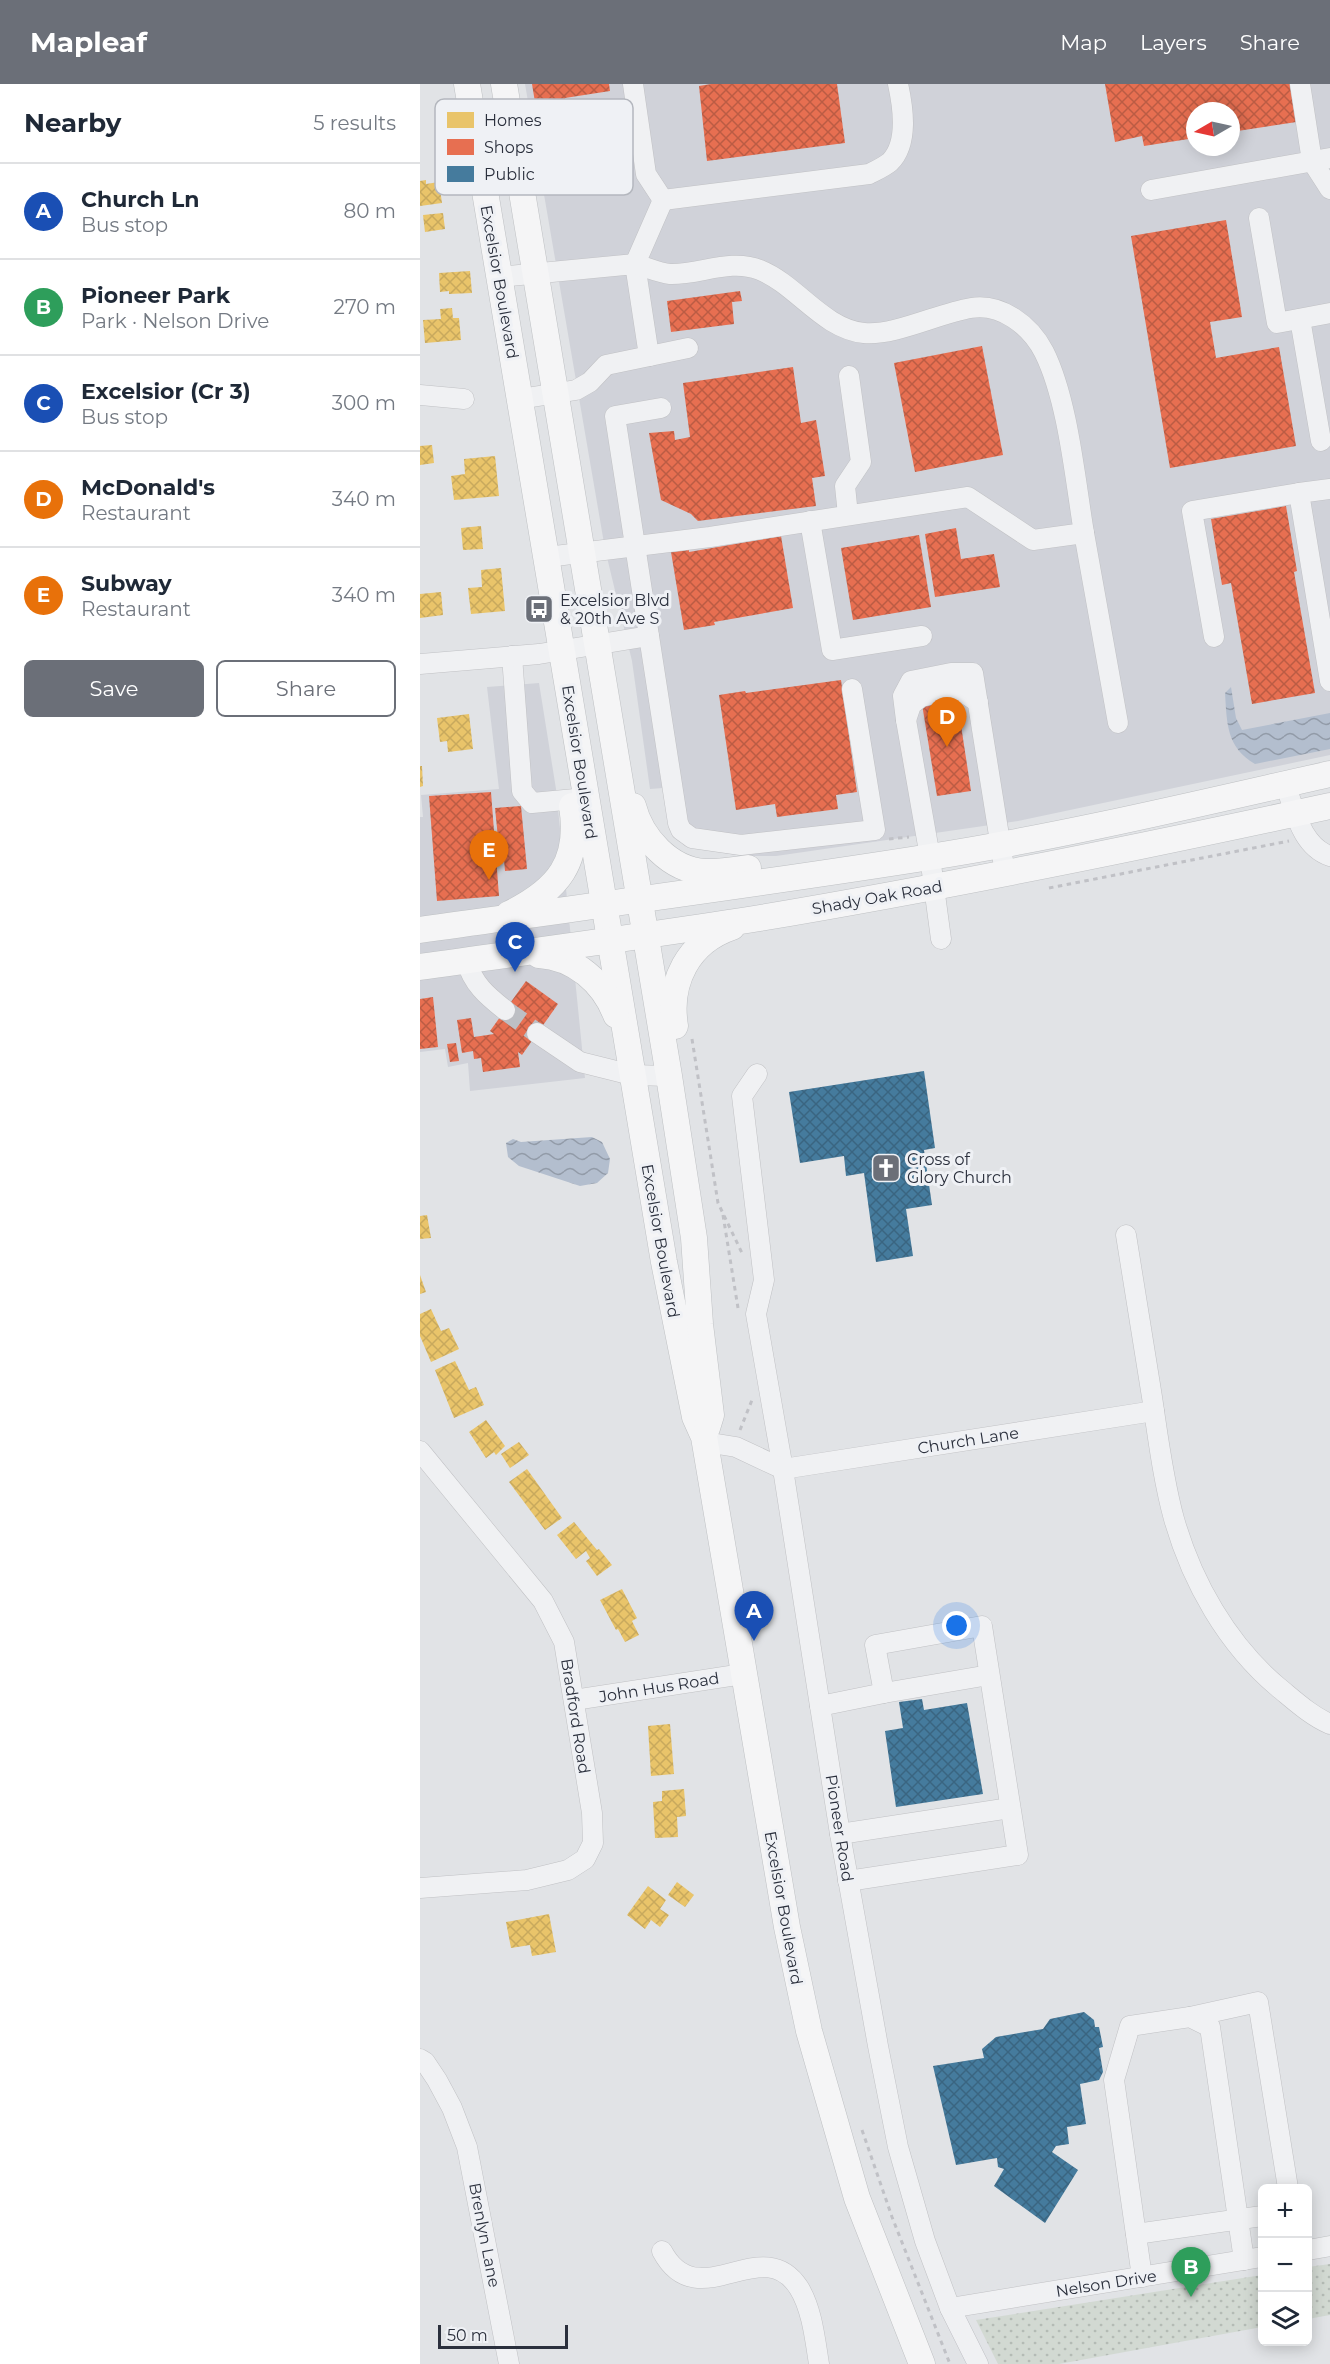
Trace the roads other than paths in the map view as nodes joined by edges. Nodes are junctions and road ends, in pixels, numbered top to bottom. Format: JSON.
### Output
{"nodes":[{"id":1,"x":468,"y":84,"type":"edge"},
{"id":2,"x":504,"y":84,"type":"edge"},
{"id":3,"x":633,"y":84,"type":"edge"},
{"id":4,"x":898,"y":84,"type":"edge"},
{"id":5,"x":1300,"y":84,"type":"edge"},
{"id":6,"x":470,"y":99,"type":"edge"},
{"id":7,"x":506,"y":99,"type":"edge"},
{"id":8,"x":1321,"y":160,"type":"edge"},
{"id":9,"x":1151,"y":189,"type":"dead end"},
{"id":10,"x":1330,"y":189,"type":"edge"},
{"id":11,"x":486,"y":195,"type":"edge"},
{"id":12,"x":522,"y":195,"type":"edge"},
{"id":13,"x":663,"y":200,"type":"junction"},
{"id":14,"x":1259,"y":218,"type":"dead end"},
{"id":15,"x":635,"y":264,"type":"junction"},
{"id":16,"x":535,"y":273,"type":"junction"},
{"id":17,"x":499,"y":277,"type":"junction"},
{"id":18,"x":1330,"y":313,"type":"edge"},
{"id":19,"x":1300,"y":319,"type":"junction"},
{"id":20,"x":687,"y":348,"type":"dead end"},
{"id":21,"x":649,"y":356,"type":"junction"},
{"id":22,"x":849,"y":376,"type":"dead end"},
{"id":23,"x":556,"y":393,"type":"junction"},
{"id":24,"x":420,"y":395,"type":"edge"},
{"id":25,"x":464,"y":399,"type":"dead end"},
{"id":26,"x":520,"y":399,"type":"junction"},
{"id":27,"x":661,"y":408,"type":"dead end"},
{"id":28,"x":1321,"y":441,"type":"dead end"},
{"id":29,"x":1330,"y":489,"type":"edge"},
{"id":30,"x":1299,"y":493,"type":"junction"},
{"id":31,"x":848,"y":515,"type":"junction"},
{"id":32,"x":810,"y":521,"type":"junction"},
{"id":33,"x":1084,"y":533,"type":"junction"},
{"id":34,"x":634,"y":545,"type":"junction"},
{"id":35,"x":582,"y":552,"type":"junction"},
{"id":36,"x":547,"y":557,"type":"junction"},
{"id":37,"x":649,"y":636,"type":"junction"},
{"id":38,"x":922,"y":636,"type":"dead end"},
{"id":39,"x":1214,"y":637,"type":"dead end"},
{"id":40,"x":597,"y":645,"type":"junction"},
{"id":41,"x":562,"y":651,"type":"junction"},
{"id":42,"x":512,"y":656,"type":"junction"},
{"id":43,"x":420,"y":664,"type":"edge"},
{"id":44,"x":1330,"y":681,"type":"edge"},
{"id":45,"x":852,"y":689,"type":"dead end"},
{"id":46,"x":606,"y":704,"type":"junction"},
{"id":47,"x":1118,"y":723,"type":"dead end"},
{"id":48,"x":1330,"y":774,"type":"edge"},
{"id":49,"x":1285,"y":784,"type":"junction"},
{"id":50,"x":579,"y":799,"type":"junction"},
{"id":51,"x":1330,"y":806,"type":"edge"},
{"id":52,"x":1296,"y":813,"type":"junction"},
{"id":53,"x":1001,"y":844,"type":"junction"},
{"id":54,"x":928,"y":846,"type":"junction"},
{"id":55,"x":1330,"y":856,"type":"edge"},
{"id":56,"x":878,"y":864,"type":"junction"},
{"id":57,"x":1005,"y":873,"type":"junction"},
{"id":58,"x":935,"y":887,"type":"junction"},
{"id":59,"x":640,"y":900,"type":"junction"},
{"id":60,"x":604,"y":905,"type":"junction"},
{"id":61,"x":501,"y":918,"type":"junction"},
{"id":62,"x":759,"y":918,"type":"junction"},
{"id":63,"x":420,"y":930,"type":"edge"},
{"id":64,"x":646,"y":935,"type":"junction"},
{"id":65,"x":942,"y":939,"type":"dead end"},
{"id":66,"x":609,"y":940,"type":"junction"},
{"id":67,"x":515,"y":954,"type":"junction"},
{"id":68,"x":466,"y":960,"type":"junction"},
{"id":69,"x":420,"y":967,"type":"edge"},
{"id":70,"x":506,"y":1010,"type":"tunnel mouth"},
{"id":71,"x":537,"y":1033,"type":"tunnel mouth"},
{"id":72,"x":626,"y":1039,"type":"junction"},
{"id":73,"x":757,"y":1074,"type":"dead end"},
{"id":74,"x":632,"y":1075,"type":"junction"},
{"id":75,"x":669,"y":1076,"type":"junction"},
{"id":76,"x":1126,"y":1235,"type":"dead end"},
{"id":77,"x":694,"y":1238,"type":"junction"},
{"id":78,"x":1154,"y":1411,"type":"junction"},
{"id":79,"x":704,"y":1440,"type":"junction"},
{"id":80,"x":420,"y":1451,"type":"edge"},
{"id":81,"x":783,"y":1469,"type":"junction"},
{"id":82,"x":743,"y":1674,"type":"junction"},
{"id":83,"x":989,"y":1675,"type":"junction"},
{"id":84,"x":884,"y":1693,"type":"junction"},
{"id":85,"x":574,"y":1700,"type":"junction"},
{"id":86,"x":820,"y":1706,"type":"junction"},
{"id":87,"x":1330,"y":1724,"type":"edge"},
{"id":88,"x":1010,"y":1808,"type":"junction"},
{"id":89,"x":840,"y":1834,"type":"junction"},
{"id":90,"x":848,"y":1881,"type":"junction"},
{"id":91,"x":420,"y":1888,"type":"edge"},
{"id":92,"x":1190,"y":2017,"type":"junction"},
{"id":93,"x":420,"y":2060,"type":"edge"},
{"id":94,"x":1287,"y":2184,"type":"edge"},
{"id":95,"x":1258,"y":2217,"type":"edge"},
{"id":96,"x":1238,"y":2219,"type":"junction"},
{"id":97,"x":1136,"y":2234,"type":"junction"},
{"id":98,"x":1330,"y":2246,"type":"edge"},
{"id":99,"x":1312,"y":2249,"type":"edge"},
{"id":100,"x":662,"y":2251,"type":"dead end"},
{"id":101,"x":1253,"y":2259,"type":"edge"},
{"id":102,"x":1143,"y":2277,"type":"junction"},
{"id":103,"x":950,"y":2308,"type":"junction"},
{"id":104,"x":509,"y":2364,"type":"edge"},
{"id":105,"x":819,"y":2364,"type":"edge"},
{"id":106,"x":922,"y":2364,"type":"edge"},
{"id":107,"x":978,"y":2364,"type":"edge"}],
"edges":[{"from":1,"to":6,"type":"main road","name":"Excelsior Boulevard"},
{"from":2,"to":7,"type":"main road","name":"Excelsior Boulevard"},
{"from":3,"to":13,"type":"street"},
{"from":4,"to":13,"type":"street"},
{"from":5,"to":8,"type":"street"},
{"from":8,"to":9,"type":"street"},
{"from":8,"to":10,"type":"street"},
{"from":11,"to":17,"type":"main road","name":"Excelsior Boulevard"},
{"from":12,"to":16,"type":"main road","name":"Excelsior Boulevard"},
{"from":13,"to":15,"type":"street"},
{"from":14,"to":19,"type":"street"},
{"from":15,"to":16,"type":"street"},
{"from":15,"to":21,"type":"street"},
{"from":15,"to":33,"type":"street"},
{"from":16,"to":17,"type":"street"},
{"from":16,"to":23,"type":"main road","name":"Excelsior Boulevard"},
{"from":17,"to":26,"type":"main road","name":"Excelsior Boulevard"},
{"from":18,"to":19,"type":"street"},
{"from":19,"to":28,"type":"street"},
{"from":20,"to":21,"type":"street"},
{"from":21,"to":23,"type":"street"},
{"from":22,"to":31,"type":"street"},
{"from":23,"to":26,"type":"street"},
{"from":23,"to":35,"type":"main road","name":"Excelsior Boulevard"},
{"from":24,"to":25,"type":"street"},
{"from":26,"to":36,"type":"main road","name":"Excelsior Boulevard"},
{"from":27,"to":34,"type":"street"},
{"from":29,"to":30,"type":"street"},
{"from":30,"to":39,"type":"street"},
{"from":30,"to":44,"type":"street"},
{"from":31,"to":32,"type":"street"},
{"from":31,"to":33,"type":"street"},
{"from":32,"to":34,"type":"street"},
{"from":32,"to":38,"type":"street"},
{"from":33,"to":47,"type":"street"},
{"from":34,"to":35,"type":"street"},
{"from":34,"to":37,"type":"street"},
{"from":35,"to":36,"type":"street"},
{"from":35,"to":40,"type":"main road","name":"Excelsior Boulevard"},
{"from":36,"to":41,"type":"main road","name":"Excelsior Boulevard"},
{"from":37,"to":40,"type":"street"},
{"from":37,"to":45,"type":"street"},
{"from":40,"to":41,"type":"street"},
{"from":40,"to":46,"type":"main road","name":"Excelsior Boulevard"},
{"from":41,"to":42,"type":"street"},
{"from":41,"to":50,"type":"main road","name":"Excelsior Boulevard"},
{"from":42,"to":43,"type":"street"},
{"from":42,"to":50,"type":"street"},
{"from":46,"to":56,"type":"main road"},
{"from":46,"to":59,"type":"main road","name":"Excelsior Boulevard"},
{"from":48,"to":49,"type":"main road","name":"Shady Oak Road"},
{"from":49,"to":52,"type":"street"},
{"from":49,"to":53,"type":"main road","name":"Shady Oak Road"},
{"from":50,"to":60,"type":"main road","name":"Excelsior Boulevard"},
{"from":50,"to":61,"type":"main road"},
{"from":51,"to":52,"type":"main road","name":"Shady Oak Road"},
{"from":52,"to":55,"type":"street"},
{"from":52,"to":57,"type":"main road","name":"Shady Oak Road"},
{"from":53,"to":54,"type":"main road","name":"Shady Oak Road"},
{"from":53,"to":54,"type":"street"},
{"from":53,"to":57,"type":"street"},
{"from":54,"to":56,"type":"main road","name":"Shady Oak Road"},
{"from":54,"to":58,"type":"street"},
{"from":56,"to":59,"type":"main road","name":"Shady Oak Road"},
{"from":57,"to":58,"type":"main road","name":"Shady Oak Road"},
{"from":58,"to":62,"type":"main road","name":"Shady Oak Road"},
{"from":58,"to":65,"type":"street"},
{"from":59,"to":60,"type":"main road","name":"Shady Oak Road"},
{"from":59,"to":64,"type":"main road","name":"Excelsior Boulevard"},
{"from":60,"to":61,"type":"main road","name":"Shady Oak Road"},
{"from":60,"to":66,"type":"main road","name":"Excelsior Boulevard"},
{"from":61,"to":63,"type":"main road","name":"Shady Oak Road"},
{"from":62,"to":64,"type":"main road","name":"Shady Oak Road"},
{"from":62,"to":77,"type":"main road"},
{"from":64,"to":66,"type":"main road","name":"Shady Oak Road"},
{"from":64,"to":75,"type":"main road","name":"Excelsior Boulevard"},
{"from":66,"to":67,"type":"main road","name":"Shady Oak Road"},
{"from":66,"to":72,"type":"main road","name":"Excelsior Boulevard"},
{"from":67,"to":68,"type":"main road","name":"Shady Oak Road"},
{"from":67,"to":72,"type":"main road"},
{"from":68,"to":69,"type":"main road","name":"Shady Oak Road"},
{"from":68,"to":70,"type":"street"},
{"from":71,"to":74,"type":"street"},
{"from":72,"to":74,"type":"main road","name":"Excelsior Boulevard"},
{"from":73,"to":81,"type":"street","name":"Pioneer Road"},
{"from":74,"to":75,"type":"street"},
{"from":74,"to":79,"type":"main road","name":"Excelsior Boulevard"},
{"from":75,"to":77,"type":"main road","name":"Excelsior Boulevard"},
{"from":76,"to":78,"type":"street"},
{"from":77,"to":79,"type":"main road","name":"Excelsior Boulevard"},
{"from":78,"to":81,"type":"street","name":"Church Lane"},
{"from":78,"to":87,"type":"street"},
{"from":79,"to":81,"type":"street"},
{"from":79,"to":82,"type":"main road","name":"Excelsior Boulevard"},
{"from":80,"to":85,"type":"street","name":"Bradford Road"},
{"from":81,"to":86,"type":"street","name":"Pioneer Road"},
{"from":82,"to":85,"type":"street","name":"John Hus Road"},
{"from":82,"to":106,"type":"main road","name":"Excelsior Boulevard"},
{"from":83,"to":84,"type":"street"},
{"from":83,"to":84,"type":"street"},
{"from":83,"to":88,"type":"street"},
{"from":84,"to":86,"type":"street"},
{"from":85,"to":91,"type":"street","name":"Bradford Road"},
{"from":86,"to":89,"type":"street","name":"Pioneer Road"},
{"from":88,"to":89,"type":"street"},
{"from":88,"to":90,"type":"street"},
{"from":89,"to":90,"type":"street","name":"Pioneer Road"},
{"from":90,"to":103,"type":"street","name":"Pioneer Road"},
{"from":92,"to":94,"type":"street"},
{"from":92,"to":96,"type":"street"},
{"from":92,"to":97,"type":"street"},
{"from":93,"to":104,"type":"street","name":"Brenlyn Lane"},
{"from":95,"to":96,"type":"street"},
{"from":96,"to":97,"type":"street"},
{"from":96,"to":101,"type":"street"},
{"from":97,"to":102,"type":"street"},
{"from":98,"to":99,"type":"street"},
{"from":100,"to":105,"type":"street"},
{"from":101,"to":102,"type":"street","name":"Nelson Drive"},
{"from":102,"to":103,"type":"street","name":"Nelson Drive"},
{"from":103,"to":107,"type":"street","name":"Pioneer Road"}]}
